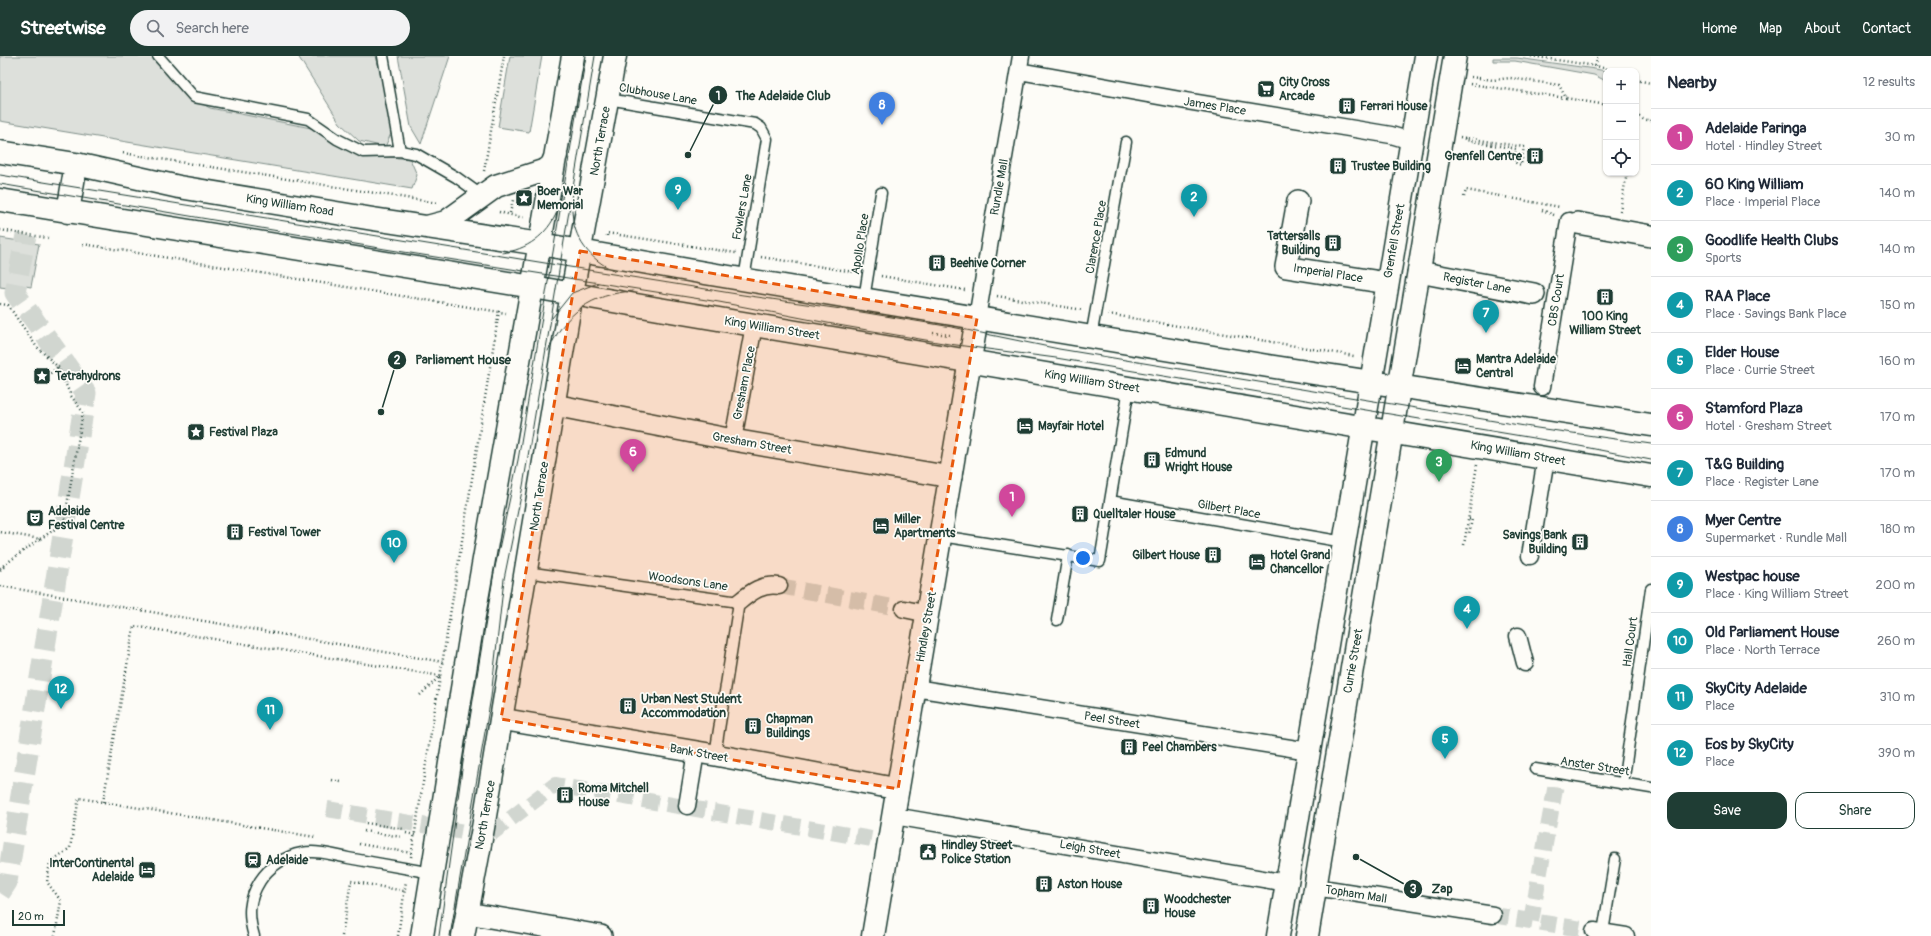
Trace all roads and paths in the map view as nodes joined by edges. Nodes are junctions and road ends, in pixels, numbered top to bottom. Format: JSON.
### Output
{"nodes":[{"id":1,"x":158,"y":56,"type":"edge"},
{"id":2,"x":383,"y":56,"type":"edge"},
{"id":3,"x":504,"y":56,"type":"edge"},
{"id":4,"x":573,"y":56,"type":"edge"},
{"id":5,"x":615,"y":56,"type":"edge"},
{"id":6,"x":1426,"y":56,"type":"edge"},
{"id":7,"x":1455,"y":56,"type":"edge"},
{"id":8,"x":1531,"y":56,"type":"edge"},
{"id":9,"x":1597,"y":56,"type":"edge"},
{"id":10,"x":1020,"y":64,"type":"edge"},
{"id":11,"x":1596,"y":66,"type":"junction"},
{"id":12,"x":1604,"y":68,"type":"edge"},
{"id":13,"x":1466,"y":76,"type":"dead end"},
{"id":14,"x":1639,"y":81,"type":"edge"},
{"id":15,"x":1465,"y":83,"type":"dead end"},
{"id":16,"x":1651,"y":83,"type":"edge"},
{"id":17,"x":608,"y":98,"type":"junction"},
{"id":18,"x":1566,"y":98,"type":"junction"},
{"id":19,"x":1603,"y":104,"type":"edge"},
{"id":20,"x":1639,"y":116,"type":"edge"},
{"id":21,"x":1651,"y":121,"type":"edge"},
{"id":22,"x":1467,"y":137,"type":"joint"},
{"id":23,"x":767,"y":139,"type":"joint"},
{"id":24,"x":1411,"y":141,"type":"junction"},
{"id":25,"x":1126,"y":142,"type":"dead end"},
{"id":26,"x":400,"y":151,"type":"junction"},
{"id":27,"x":0,"y":152,"type":"edge"},
{"id":28,"x":118,"y":152,"type":"dead end"},
{"id":29,"x":556,"y":155,"type":"junction"},
{"id":30,"x":76,"y":164,"type":"junction"},
{"id":31,"x":484,"y":173,"type":"dead end"},
{"id":32,"x":1626,"y":176,"type":"edge"},
{"id":33,"x":881,"y":193,"type":"dead end"},
{"id":34,"x":481,"y":195,"type":"junction"},
{"id":35,"x":1464,"y":197,"type":"dead end"},
{"id":36,"x":0,"y":200,"type":"edge"},
{"id":37,"x":1298,"y":202,"type":"dead end"},
{"id":38,"x":441,"y":204,"type":"dead end"},
{"id":39,"x":1560,"y":207,"type":"dead end"},
{"id":40,"x":68,"y":212,"type":"junction"},
{"id":41,"x":499,"y":212,"type":"dead end"},
{"id":42,"x":528,"y":219,"type":"dead end"},
{"id":43,"x":1576,"y":223,"type":"joint"},
{"id":44,"x":426,"y":228,"type":"junction"},
{"id":45,"x":0,"y":230,"type":"edge"},
{"id":46,"x":1617,"y":230,"type":"junction"},
{"id":47,"x":1651,"y":236,"type":"edge"},
{"id":48,"x":48,"y":238,"type":"dead end"},
{"id":49,"x":83,"y":244,"type":"dead end"},
{"id":50,"x":540,"y":244,"type":"junction"},
{"id":51,"x":580,"y":251,"type":"junction"},
{"id":52,"x":1419,"y":272,"type":"junction"},
{"id":53,"x":744,"y":279,"type":"junction"},
{"id":54,"x":1387,"y":283,"type":"junction"},
{"id":55,"x":533,"y":287,"type":"junction"},
{"id":56,"x":573,"y":294,"type":"junction"},
{"id":57,"x":1534,"y":294,"type":"dead end"},
{"id":58,"x":864,"y":299,"type":"junction"},
{"id":59,"x":0,"y":304,"type":"edge"},
{"id":60,"x":499,"y":311,"type":"junction"},
{"id":61,"x":506,"y":313,"type":"dead end"},
{"id":62,"x":977,"y":318,"type":"junction"},
{"id":63,"x":754,"y":325,"type":"junction"},
{"id":64,"x":933,"y":333,"type":"dead end"},
{"id":65,"x":950,"y":336,"type":"dead end"},
{"id":66,"x":1091,"y":337,"type":"junction"},
{"id":67,"x":1350,"y":355,"type":"dead end"},
{"id":68,"x":1354,"y":356,"type":"dead end"},
{"id":69,"x":970,"y":361,"type":"junction"},
{"id":70,"x":58,"y":367,"type":"junction"},
{"id":71,"x":41,"y":380,"type":"dead end"},
{"id":72,"x":1371,"y":381,"type":"junction"},
{"id":73,"x":1400,"y":386,"type":"junction"},
{"id":74,"x":1542,"y":387,"type":"dead end"},
{"id":75,"x":1129,"y":388,"type":"junction"},
{"id":76,"x":554,"y":405,"type":"junction"},
{"id":77,"x":1651,"y":425,"type":"edge"},
{"id":78,"x":1363,"y":427,"type":"junction"},
{"id":79,"x":1392,"y":432,"type":"junction"},
{"id":80,"x":733,"y":440,"type":"junction"},
{"id":81,"x":1482,"y":447,"type":"junction"},
{"id":82,"x":1546,"y":458,"type":"junction"},
{"id":83,"x":951,"y":476,"type":"junction"},
{"id":84,"x":1651,"y":476,"type":"edge"},
{"id":85,"x":1110,"y":502,"type":"junction"},
{"id":86,"x":1469,"y":518,"type":"junction"},
{"id":87,"x":0,"y":532,"type":"edge"},
{"id":88,"x":1469,"y":534,"type":"dead end"},
{"id":89,"x":941,"y":536,"type":"junction"},
{"id":90,"x":40,"y":539,"type":"junction"},
{"id":91,"x":1344,"y":542,"type":"junction"},
{"id":92,"x":1464,"y":545,"type":"dead end"},
{"id":93,"x":1530,"y":553,"type":"dead end"},
{"id":94,"x":1068,"y":556,"type":"junction"},
{"id":95,"x":5,"y":566,"type":"dead end"},
{"id":96,"x":0,"y":569,"type":"edge"},
{"id":97,"x":526,"y":572,"type":"junction"},
{"id":98,"x":0,"y":586,"type":"edge"},
{"id":99,"x":779,"y":586,"type":"tunnel mouth"},
{"id":100,"x":1651,"y":589,"type":"edge"},
{"id":101,"x":739,"y":602,"type":"junction"},
{"id":102,"x":904,"y":609,"type":"tunnel mouth"},
{"id":103,"x":928,"y":614,"type":"junction"},
{"id":104,"x":1057,"y":620,"type":"dead end"},
{"id":105,"x":1518,"y":636,"type":"dead end"},
{"id":106,"x":443,"y":662,"type":"junction"},
{"id":107,"x":1525,"y":663,"type":"dead end"},
{"id":108,"x":441,"y":676,"type":"junction"},
{"id":109,"x":915,"y":688,"type":"junction"},
{"id":110,"x":420,"y":695,"type":"dead end"},
{"id":111,"x":501,"y":719,"type":"junction"},
{"id":112,"x":1309,"y":751,"type":"junction"},
{"id":113,"x":706,"y":754,"type":"junction"},
{"id":114,"x":1535,"y":769,"type":"dead end"},
{"id":115,"x":332,"y":780,"type":"dead end"},
{"id":116,"x":341,"y":782,"type":"dead end"},
{"id":117,"x":1623,"y":784,"type":"junction"},
{"id":118,"x":1651,"y":788,"type":"edge"},
{"id":119,"x":898,"y":789,"type":"junction"},
{"id":120,"x":103,"y":802,"type":"junction"},
{"id":121,"x":687,"y":806,"type":"dead end"},
{"id":122,"x":894,"y":816,"type":"junction"},
{"id":123,"x":366,"y":823,"type":"dead end"},
{"id":124,"x":404,"y":829,"type":"dead end"},
{"id":125,"x":364,"y":831,"type":"dead end"},
{"id":126,"x":406,"y":833,"type":"dead end"},
{"id":127,"x":415,"y":835,"type":"junction"},
{"id":128,"x":402,"y":837,"type":"dead end"},
{"id":129,"x":319,"y":838,"type":"dead end"},
{"id":130,"x":358,"y":844,"type":"dead end"},
{"id":131,"x":412,"y":853,"type":"junction"},
{"id":132,"x":1615,"y":859,"type":"dead end"},
{"id":133,"x":409,"y":869,"type":"junction"},
{"id":134,"x":432,"y":873,"type":"junction"},
{"id":135,"x":1286,"y":883,"type":"junction"},
{"id":136,"x":1315,"y":887,"type":"junction"},
{"id":137,"x":404,"y":890,"type":"junction"},
{"id":138,"x":467,"y":912,"type":"junction"},
{"id":139,"x":1493,"y":915,"type":"tunnel mouth"},
{"id":140,"x":1598,"y":932,"type":"joint"},
{"id":141,"x":55,"y":936,"type":"edge"},
{"id":142,"x":254,"y":936,"type":"edge"},
{"id":143,"x":342,"y":936,"type":"edge"},
{"id":144,"x":398,"y":936,"type":"edge"},
{"id":145,"x":422,"y":936,"type":"edge"},
{"id":146,"x":463,"y":936,"type":"edge"},
{"id":147,"x":601,"y":936,"type":"edge"},
{"id":148,"x":873,"y":936,"type":"edge"},
{"id":149,"x":1278,"y":936,"type":"edge"},
{"id":150,"x":1307,"y":936,"type":"edge"},
{"id":151,"x":1626,"y":936,"type":"edge"}],
"edges":[{"from":1,"to":26,"type":"lane"},
{"from":2,"to":26,"type":"lane"},
{"from":3,"to":31,"type":"path"},
{"from":4,"to":29,"type":"main road"},
{"from":5,"to":17,"type":"main road","name":"North Terrace"},
{"from":6,"to":24,"type":"main road","name":"Grenfell Street"},
{"from":7,"to":52,"type":"main road"},
{"from":8,"to":11,"type":"path"},
{"from":9,"to":11,"type":"path"},
{"from":10,"to":24,"type":"street","name":"James Place"},
{"from":10,"to":62,"type":"street","name":"Rundle Mall"},
{"from":11,"to":12,"type":"path"},
{"from":13,"to":18,"type":"path"},
{"from":14,"to":16,"type":"path"},
{"from":15,"to":18,"type":"path"},
{"from":17,"to":23,"type":"lane","name":"Clubhouse Lane"},
{"from":17,"to":51,"type":"main road","name":"North Terrace"},
{"from":18,"to":19,"type":"path"},
{"from":20,"to":21,"type":"path"},
{"from":22,"to":22,"type":"path"},
{"from":23,"to":53,"type":"lane","name":"Fowlers Lane"},
{"from":24,"to":54,"type":"main road","name":"Grenfell Street"},
{"from":25,"to":66,"type":"lane","name":"Clarence Place"},
{"from":26,"to":34,"type":"lane"},
{"from":27,"to":30,"type":"main road","name":"King William Road"},
{"from":28,"to":38,"type":"path"},
{"from":29,"to":34,"type":"main road"},
{"from":29,"to":50,"type":"main road"},
{"from":30,"to":40,"type":"main road"},
{"from":30,"to":44,"type":"main road","name":"King William Road"},
{"from":32,"to":46,"type":"path"},
{"from":33,"to":58,"type":"lane","name":"Apollo Place"},
{"from":34,"to":44,"type":"main road"},
{"from":35,"to":39,"type":"path"},
{"from":36,"to":40,"type":"main road"},
{"from":37,"to":54,"type":"street","name":"Imperial Place"},
{"from":40,"to":55,"type":"main road"},
{"from":41,"to":42,"type":"path"},
{"from":43,"to":46,"type":"street"},
{"from":43,"to":74,"type":"street","name":"CBS Court"},
{"from":44,"to":50,"type":"main road","name":"King William Road"},
{"from":45,"to":48,"type":"path"},
{"from":46,"to":47,"type":"street"},
{"from":49,"to":60,"type":"path"},
{"from":50,"to":51,"type":"main road","name":"King William Road"},
{"from":50,"to":55,"type":"main road"},
{"from":51,"to":53,"type":"main road"},
{"from":51,"to":56,"type":"main road","name":"North Terrace"},
{"from":52,"to":57,"type":"street","name":"Register Lane"},
{"from":52,"to":73,"type":"main road"},
{"from":53,"to":58,"type":"main road"},
{"from":54,"to":72,"type":"main road","name":"Grenfell Street"},
{"from":55,"to":56,"type":"main road","name":"King William Street"},
{"from":55,"to":134,"type":"main road"},
{"from":56,"to":63,"type":"main road","name":"King William Street"},
{"from":56,"to":76,"type":"main road","name":"North Terrace"},
{"from":58,"to":62,"type":"main road"},
{"from":59,"to":70,"type":"path"},
{"from":60,"to":61,"type":"path"},
{"from":60,"to":106,"type":"path"},
{"from":62,"to":66,"type":"main road"},
{"from":62,"to":69,"type":"main road","name":"Hindley Street"},
{"from":63,"to":69,"type":"main road","name":"King William Street"},
{"from":63,"to":80,"type":"street","name":"Gresham Place"},
{"from":64,"to":65,"type":"path"},
{"from":66,"to":72,"type":"main road"},
{"from":67,"to":68,"type":"path"},
{"from":69,"to":75,"type":"main road","name":"King William Street"},
{"from":69,"to":83,"type":"main road","name":"Hindley Street"},
{"from":70,"to":71,"type":"path"},
{"from":70,"to":90,"type":"path"},
{"from":72,"to":73,"type":"main road"},
{"from":72,"to":78,"type":"main road","name":"Grenfell Street"},
{"from":73,"to":77,"type":"main road"},
{"from":73,"to":79,"type":"main road","name":"Currie Street"},
{"from":75,"to":78,"type":"main road","name":"King William Street"},
{"from":75,"to":85,"type":"lane"},
{"from":76,"to":80,"type":"street","name":"Gresham Street"},
{"from":76,"to":97,"type":"main road","name":"North Terrace"},
{"from":78,"to":79,"type":"main road","name":"King William Street"},
{"from":78,"to":91,"type":"main road"},
{"from":79,"to":81,"type":"main road","name":"King William Street"},
{"from":79,"to":136,"type":"main road","name":"Currie Street"},
{"from":80,"to":83,"type":"street","name":"Gresham Street"},
{"from":81,"to":82,"type":"main road","name":"King William Street"},
{"from":81,"to":86,"type":"path"},
{"from":82,"to":84,"type":"main road","name":"King William Street"},
{"from":82,"to":93,"type":"street"},
{"from":83,"to":89,"type":"main road","name":"Hindley Street"},
{"from":85,"to":91,"type":"lane","name":"Gilbert Place"},
{"from":85,"to":94,"type":"lane"},
{"from":86,"to":88,"type":"path"},
{"from":86,"to":92,"type":"path"},
{"from":87,"to":90,"type":"path"},
{"from":89,"to":94,"type":"lane"},
{"from":89,"to":103,"type":"main road","name":"Hindley Street"},
{"from":90,"to":96,"type":"path"},
{"from":91,"to":112,"type":"main road"},
{"from":94,"to":104,"type":"lane"},
{"from":95,"to":96,"type":"path"},
{"from":97,"to":101,"type":"lane","name":"Woodsons Lane"},
{"from":97,"to":111,"type":"main road","name":"North Terrace"},
{"from":98,"to":106,"type":"path"},
{"from":99,"to":101,"type":"street"},
{"from":100,"to":117,"type":"lane","name":"Hall Court"},
{"from":101,"to":113,"type":"lane","name":"Woodsons Lane"},
{"from":102,"to":103,"type":"street"},
{"from":103,"to":109,"type":"main road","name":"Hindley Street"},
{"from":105,"to":107,"type":"street"},
{"from":106,"to":108,"type":"path"},
{"from":108,"to":110,"type":"path"},
{"from":108,"to":120,"type":"path"},
{"from":108,"to":127,"type":"path"},
{"from":109,"to":112,"type":"street","name":"Peel Street"},
{"from":109,"to":119,"type":"main road","name":"Hindley Street"},
{"from":111,"to":113,"type":"street","name":"Bank Street"},
{"from":111,"to":138,"type":"main road","name":"North Terrace"},
{"from":112,"to":135,"type":"main road"},
{"from":113,"to":119,"type":"street","name":"Bank Street"},
{"from":113,"to":121,"type":"street"},
{"from":114,"to":117,"type":"lane","name":"Anster Street"},
{"from":115,"to":116,"type":"path"},
{"from":117,"to":118,"type":"lane","name":"Anster Street"},
{"from":119,"to":122,"type":"main road","name":"Hindley Street"},
{"from":120,"to":129,"type":"path"},
{"from":120,"to":141,"type":"path"},
{"from":122,"to":135,"type":"street","name":"Leigh Street"},
{"from":122,"to":148,"type":"main road","name":"Hindley Street"},
{"from":123,"to":124,"type":"path"},
{"from":125,"to":128,"type":"path"},
{"from":126,"to":127,"type":"path"},
{"from":127,"to":131,"type":"path"},
{"from":130,"to":131,"type":"path"},
{"from":131,"to":133,"type":"path"},
{"from":132,"to":140,"type":"lane"},
{"from":133,"to":134,"type":"lane"},
{"from":133,"to":137,"type":"path"},
{"from":133,"to":142,"type":"lane"},
{"from":134,"to":145,"type":"main road"},
{"from":135,"to":149,"type":"main road"},
{"from":136,"to":139,"type":"street","name":"Topham Mall"},
{"from":136,"to":150,"type":"main road","name":"Currie Street"},
{"from":137,"to":143,"type":"path"},
{"from":137,"to":144,"type":"path"},
{"from":138,"to":146,"type":"main road","name":"North Terrace"},
{"from":138,"to":147,"type":"street"},
{"from":140,"to":151,"type":"street"}]}
